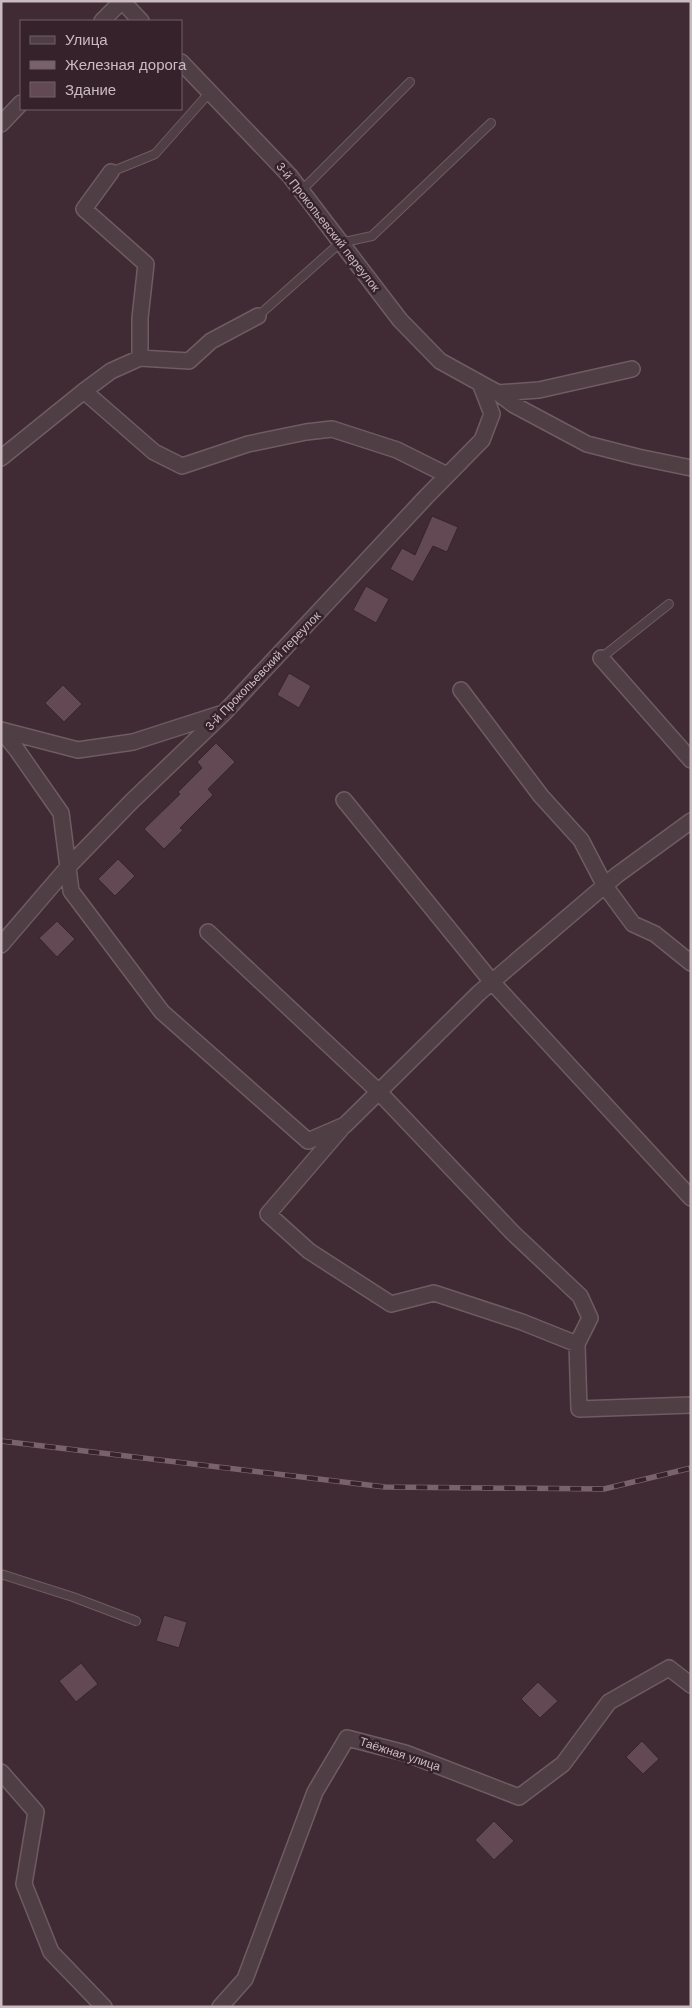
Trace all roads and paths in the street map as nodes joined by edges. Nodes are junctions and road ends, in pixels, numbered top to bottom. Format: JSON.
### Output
{"nodes":[{"id":1,"x":122,"y":1,"type":"edge"},
{"id":2,"x":103,"y":20,"type":"edge"},
{"id":3,"x":140,"y":20,"type":"edge"},
{"id":4,"x":182,"y":63,"type":"edge"},
{"id":5,"x":410,"y":82,"type":"dead end"},
{"id":6,"x":210,"y":92,"type":"junction"},
{"id":7,"x":20,"y":104,"type":"edge"},
{"id":8,"x":491,"y":123,"type":"dead end"},
{"id":9,"x":1,"y":124,"type":"edge"},
{"id":10,"x":111,"y":172,"type":"joint"},
{"id":11,"x":301,"y":191,"type":"junction"},
{"id":12,"x":340,"y":243,"type":"junction"},
{"id":13,"x":258,"y":316,"type":"joint"},
{"id":14,"x":140,"y":358,"type":"junction"},
{"id":15,"x":632,"y":369,"type":"dead end"},
{"id":16,"x":480,"y":383,"type":"junction"},
{"id":17,"x":84,"y":391,"type":"junction"},
{"id":18,"x":498,"y":393,"type":"junction"},
{"id":19,"x":1,"y":458,"type":"edge"},
{"id":20,"x":691,"y":468,"type":"edge"},
{"id":21,"x":448,"y":475,"type":"junction"},
{"id":22,"x":669,"y":604,"type":"dead end"},
{"id":23,"x":600,"y":658,"type":"joint"},
{"id":24,"x":460,"y":690,"type":"dead end"},
{"id":25,"x":224,"y":713,"type":"junction"},
{"id":26,"x":1,"y":730,"type":"edge"},
{"id":27,"x":691,"y":760,"type":"edge"},
{"id":28,"x":344,"y":800,"type":"dead end"},
{"id":29,"x":691,"y":822,"type":"edge"},
{"id":30,"x":68,"y":867,"type":"junction"},
{"id":31,"x":605,"y":886,"type":"junction"},
{"id":32,"x":208,"y":932,"type":"dead end"},
{"id":33,"x":1,"y":945,"type":"edge"},
{"id":34,"x":691,"y":962,"type":"edge"},
{"id":35,"x":492,"y":982,"type":"junction"},
{"id":36,"x":379,"y":1092,"type":"junction"},
{"id":37,"x":345,"y":1125,"type":"junction"},
{"id":38,"x":691,"y":1198,"type":"edge"},
{"id":39,"x":577,"y":1344,"type":"junction"},
{"id":40,"x":691,"y":1405,"type":"edge"},
{"id":41,"x":1,"y":1574,"type":"edge"},
{"id":42,"x":136,"y":1621,"type":"dead end"},
{"id":43,"x":691,"y":1684,"type":"edge"},
{"id":44,"x":1,"y":1772,"type":"edge"},
{"id":45,"x":104,"y":2007,"type":"edge"},
{"id":46,"x":220,"y":2007,"type":"edge"}],
"edges":[{"from":1,"to":2,"type":"street"},
{"from":1,"to":3,"type":"street"},
{"from":4,"to":6,"type":"street","name":"3-й Прокопьевский переулок"},
{"from":5,"to":11,"type":"lane"},
{"from":6,"to":10,"type":"lane"},
{"from":6,"to":11,"type":"street","name":"3-й Прокопьевский переулок"},
{"from":7,"to":9,"type":"street"},
{"from":8,"to":12,"type":"lane"},
{"from":10,"to":14,"type":"street"},
{"from":11,"to":12,"type":"street","name":"3-й Прокопьевский переулок"},
{"from":12,"to":13,"type":"lane"},
{"from":12,"to":16,"type":"street","name":"3-й Прокопьевский переулок"},
{"from":13,"to":14,"type":"street"},
{"from":14,"to":17,"type":"street"},
{"from":15,"to":18,"type":"street"},
{"from":16,"to":18,"type":"street","name":"3-й Прокопьевский переулок"},
{"from":16,"to":21,"type":"street","name":"3-й Прокопьевский переулок"},
{"from":17,"to":19,"type":"street"},
{"from":17,"to":21,"type":"street"},
{"from":18,"to":20,"type":"street","name":"3-й Прокопьевский переулок"},
{"from":21,"to":25,"type":"street","name":"3-й Прокопьевский переулок"},
{"from":22,"to":23,"type":"lane"},
{"from":23,"to":27,"type":"street"},
{"from":24,"to":31,"type":"street"},
{"from":25,"to":26,"type":"street"},
{"from":25,"to":30,"type":"street","name":"3-й Прокопьевский переулок"},
{"from":26,"to":30,"type":"street"},
{"from":28,"to":35,"type":"street"},
{"from":29,"to":31,"type":"street"},
{"from":30,"to":33,"type":"street","name":"3-й Прокопьевский переулок"},
{"from":30,"to":37,"type":"street"},
{"from":31,"to":34,"type":"street"},
{"from":31,"to":35,"type":"street"},
{"from":32,"to":36,"type":"street"},
{"from":35,"to":36,"type":"street"},
{"from":35,"to":38,"type":"street"},
{"from":36,"to":37,"type":"street"},
{"from":36,"to":39,"type":"street"},
{"from":37,"to":39,"type":"street"},
{"from":39,"to":40,"type":"street"},
{"from":41,"to":42,"type":"lane"},
{"from":43,"to":46,"type":"street","name":"Таёжная улица"},
{"from":44,"to":45,"type":"street"}]}
